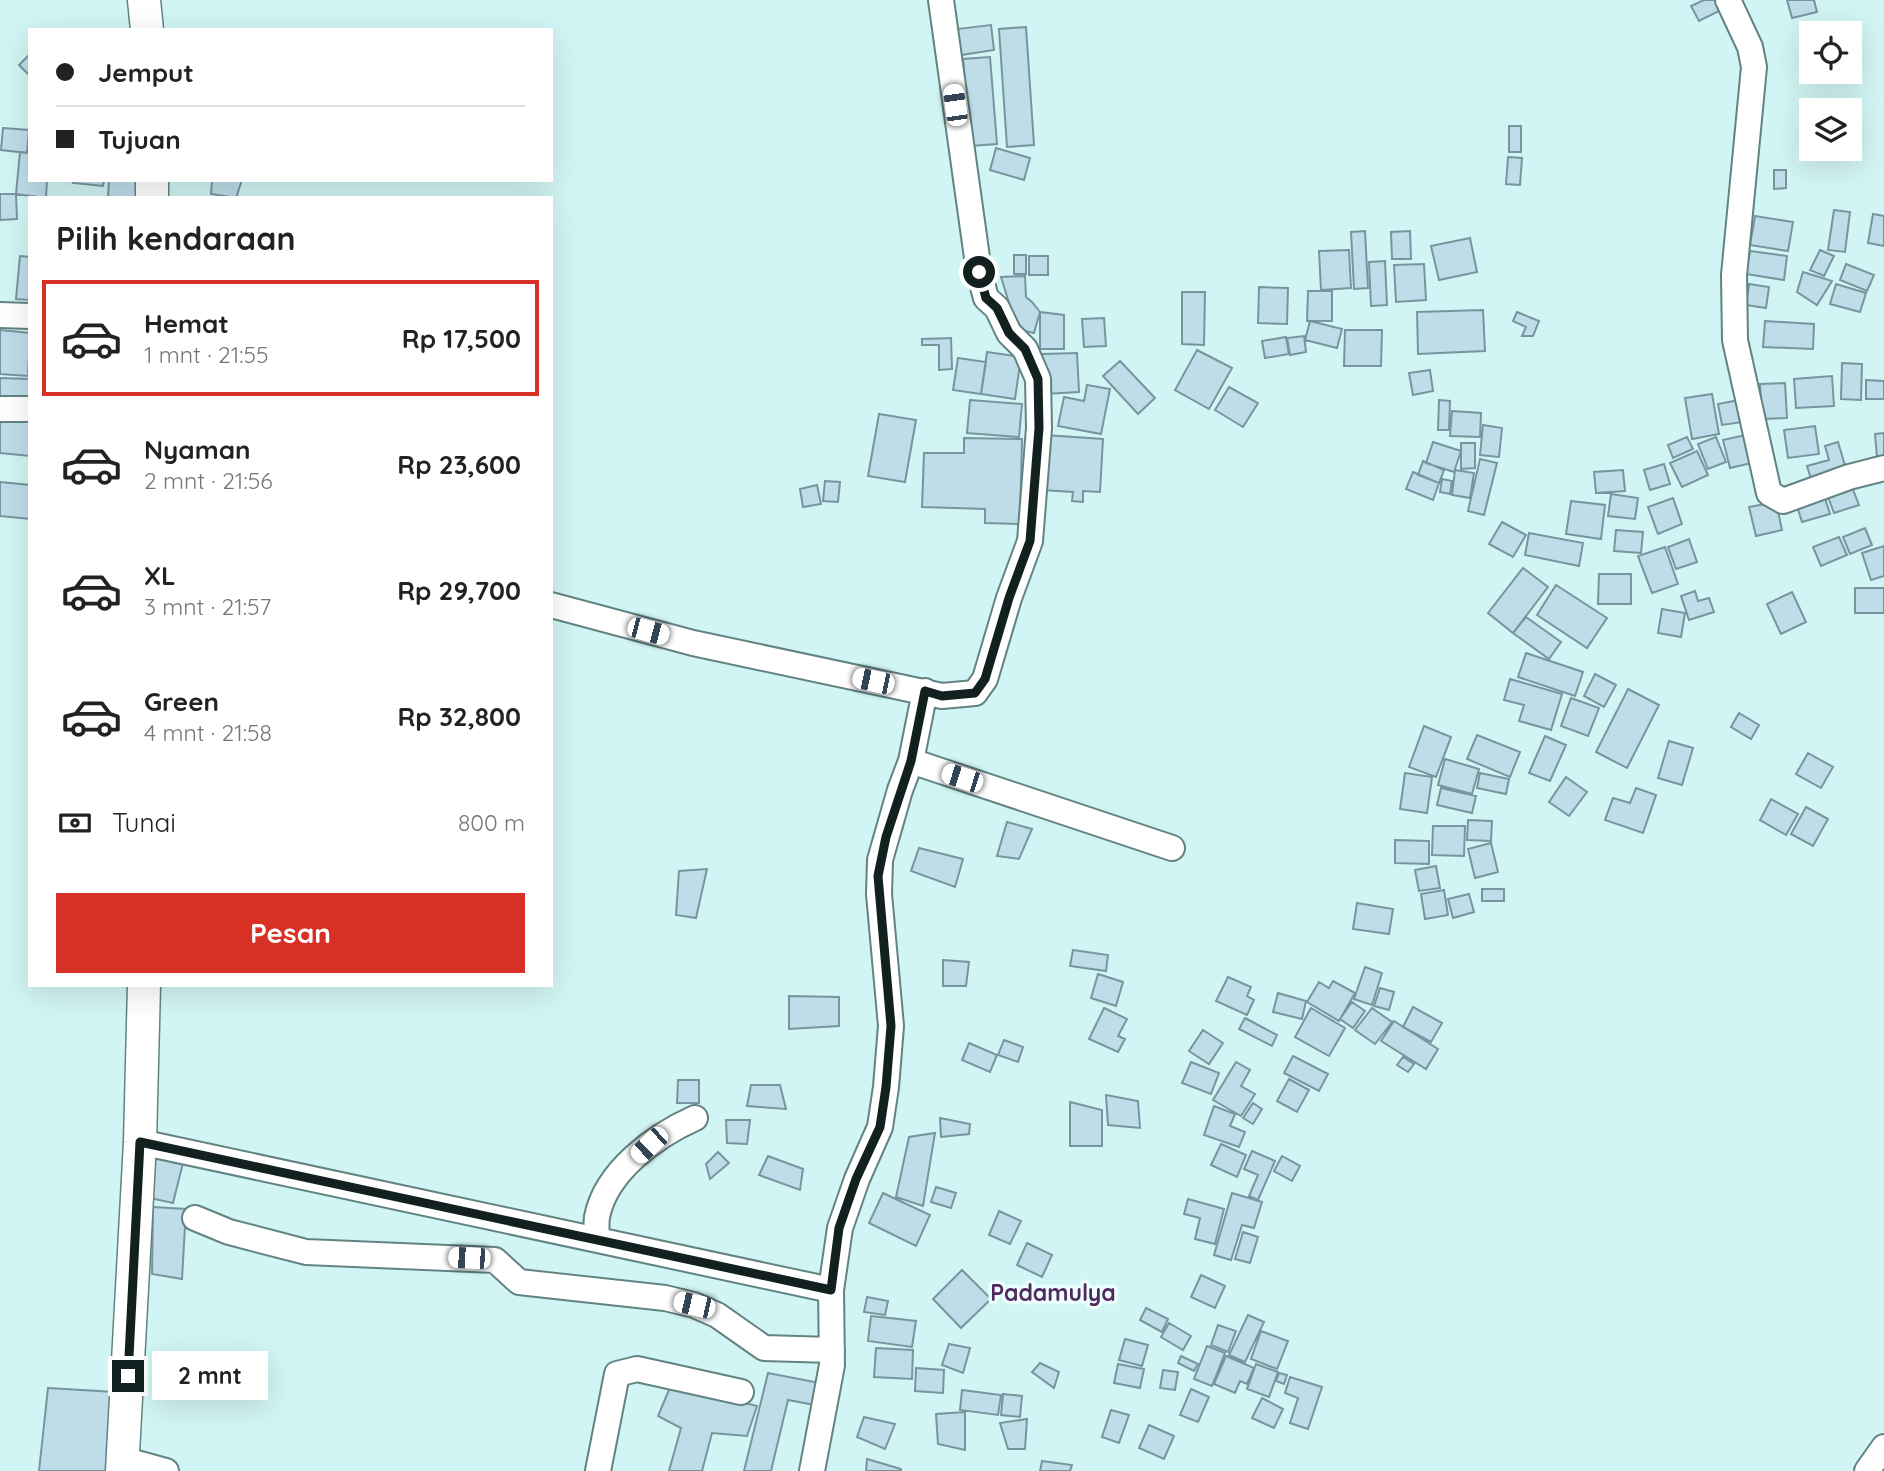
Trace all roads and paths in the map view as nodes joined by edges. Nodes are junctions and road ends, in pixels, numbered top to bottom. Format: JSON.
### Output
{"nodes":[{"id":1,"x":144,"y":0,"type":"edge"},
{"id":2,"x":941,"y":0,"type":"edge"},
{"id":3,"x":1728,"y":0,"type":"edge"},
{"id":4,"x":148,"y":28,"type":"edge"},
{"id":5,"x":0,"y":315,"type":"edge"},
{"id":6,"x":28,"y":316,"type":"edge"},
{"id":7,"x":0,"y":409,"type":"edge"},
{"id":8,"x":28,"y":409,"type":"edge"},
{"id":9,"x":1884,"y":468,"type":"edge"},
{"id":10,"x":553,"y":606,"type":"edge"},
{"id":11,"x":925,"y":691,"type":"junction"},
{"id":12,"x":911,"y":761,"type":"junction"},
{"id":13,"x":1172,"y":848,"type":"dead end"},
{"id":14,"x":144,"y":987,"type":"edge"},
{"id":15,"x":695,"y":1118,"type":"dead end"},
{"id":16,"x":140,"y":1142,"type":"junction"},
{"id":17,"x":195,"y":1218,"type":"dead end"},
{"id":18,"x":596,"y":1239,"type":"junction"},
{"id":19,"x":831,"y":1290,"type":"junction"},
{"id":20,"x":832,"y":1350,"type":"junction"},
{"id":21,"x":741,"y":1392,"type":"dead end"},
{"id":22,"x":1884,"y":1447,"type":"edge"},
{"id":23,"x":122,"y":1465,"type":"edge"},
{"id":24,"x":166,"y":1471,"type":"edge"},
{"id":25,"x":598,"y":1471,"type":"edge"},
{"id":26,"x":812,"y":1471,"type":"edge"},
{"id":27,"x":1867,"y":1471,"type":"edge"}],
"edges":[{"from":1,"to":4,"type":"main road"},
{"from":2,"to":11,"type":"street"},
{"from":3,"to":9,"type":"street"},
{"from":5,"to":6,"type":"street"},
{"from":7,"to":8,"type":"street"},
{"from":10,"to":11,"type":"street"},
{"from":11,"to":12,"type":"street"},
{"from":12,"to":13,"type":"street"},
{"from":12,"to":19,"type":"street"},
{"from":14,"to":16,"type":"main road"},
{"from":15,"to":18,"type":"street"},
{"from":16,"to":18,"type":"street"},
{"from":16,"to":23,"type":"main road"},
{"from":17,"to":20,"type":"street"},
{"from":18,"to":19,"type":"street"},
{"from":19,"to":20,"type":"street"},
{"from":20,"to":26,"type":"street"},
{"from":21,"to":25,"type":"street"},
{"from":22,"to":27,"type":"street"},
{"from":23,"to":24,"type":"street"}]}
